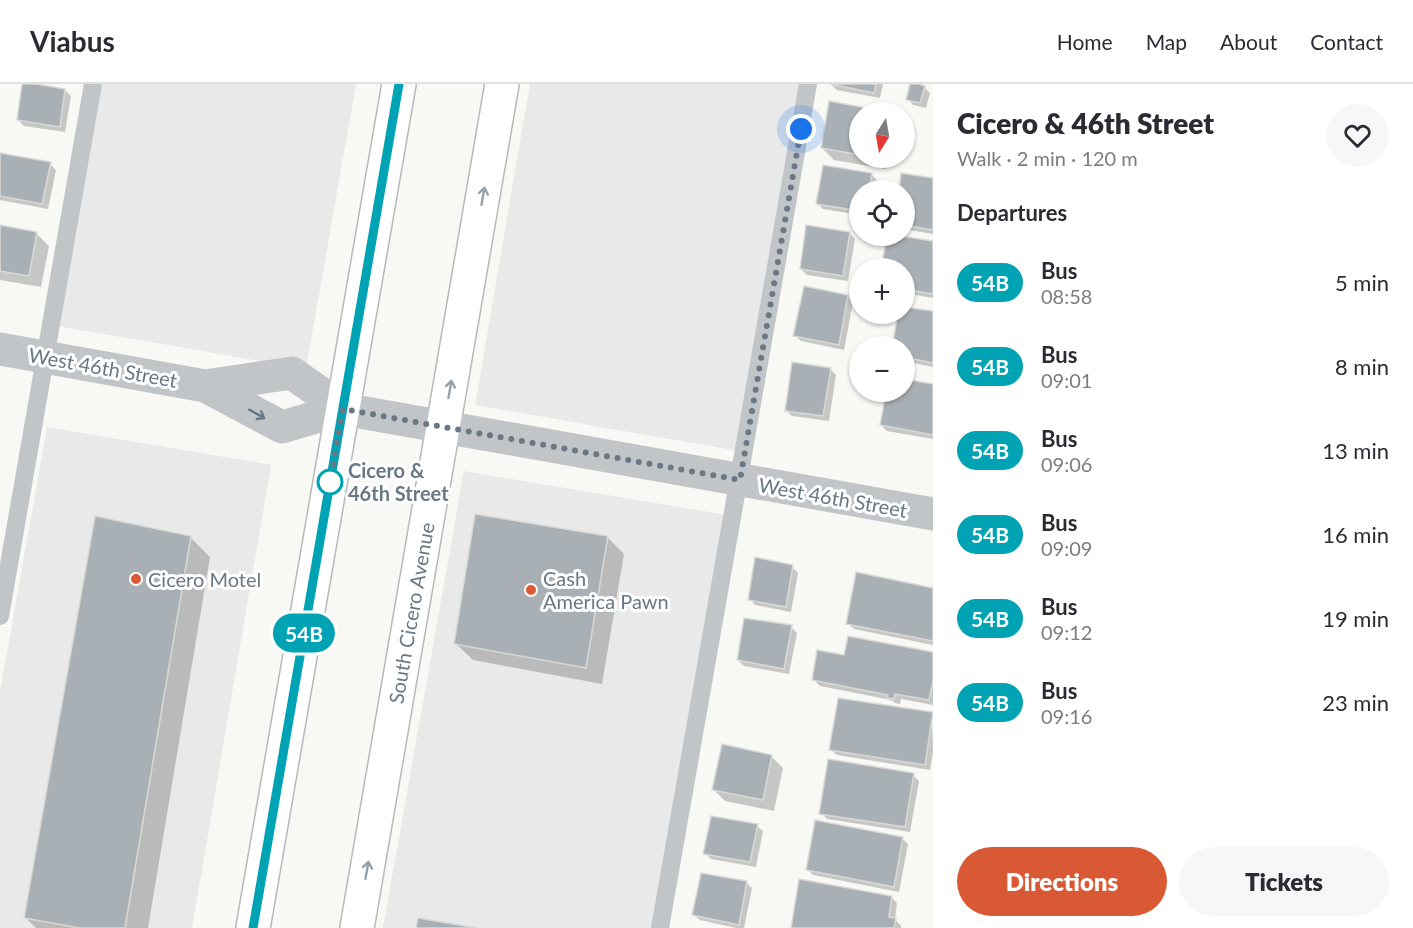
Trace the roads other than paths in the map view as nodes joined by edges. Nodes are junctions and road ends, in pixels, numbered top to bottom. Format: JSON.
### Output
{"nodes":[{"id":1,"x":93,"y":84,"type":"edge"},
{"id":2,"x":399,"y":84,"type":"edge"},
{"id":3,"x":502,"y":84,"type":"edge"},
{"id":4,"x":808,"y":84,"type":"edge"},
{"id":5,"x":0,"y":349,"type":"edge"},
{"id":6,"x":45,"y":357,"type":"junction"},
{"id":7,"x":205,"y":386,"type":"junction"},
{"id":8,"x":343,"y":409,"type":"junction"},
{"id":9,"x":443,"y":427,"type":"junction"},
{"id":10,"x":740,"y":480,"type":"junction"},
{"id":11,"x":933,"y":514,"type":"edge"},
{"id":12,"x":0,"y":616,"type":"edge"},
{"id":13,"x":253,"y":928,"type":"edge"},
{"id":14,"x":357,"y":928,"type":"edge"},
{"id":15,"x":660,"y":928,"type":"edge"}],
"edges":[{"from":1,"to":6,"type":"lane"},
{"from":2,"to":8,"type":"main road"},
{"from":9,"to":3,"type":"main road","name":"South Cicero Avenue","one_way":true},
{"from":4,"to":10,"type":"lane"},
{"from":5,"to":6,"type":"street","name":"West 46th Street"},
{"from":6,"to":7,"type":"street","name":"West 46th Street"},
{"from":6,"to":12,"type":"lane"},
{"from":7,"to":8,"type":"street","name":"West 46th Street"},
{"from":7,"to":8,"type":"street","name":"West 46th Street","one_way":true},
{"from":8,"to":9,"type":"street","name":"West 46th Street"},
{"from":8,"to":13,"type":"main road"},
{"from":9,"to":10,"type":"street","name":"West 46th Street"},
{"from":14,"to":9,"type":"main road","name":"South Cicero Avenue","one_way":true},
{"from":10,"to":11,"type":"street","name":"West 46th Street"},
{"from":10,"to":15,"type":"lane"}]}
